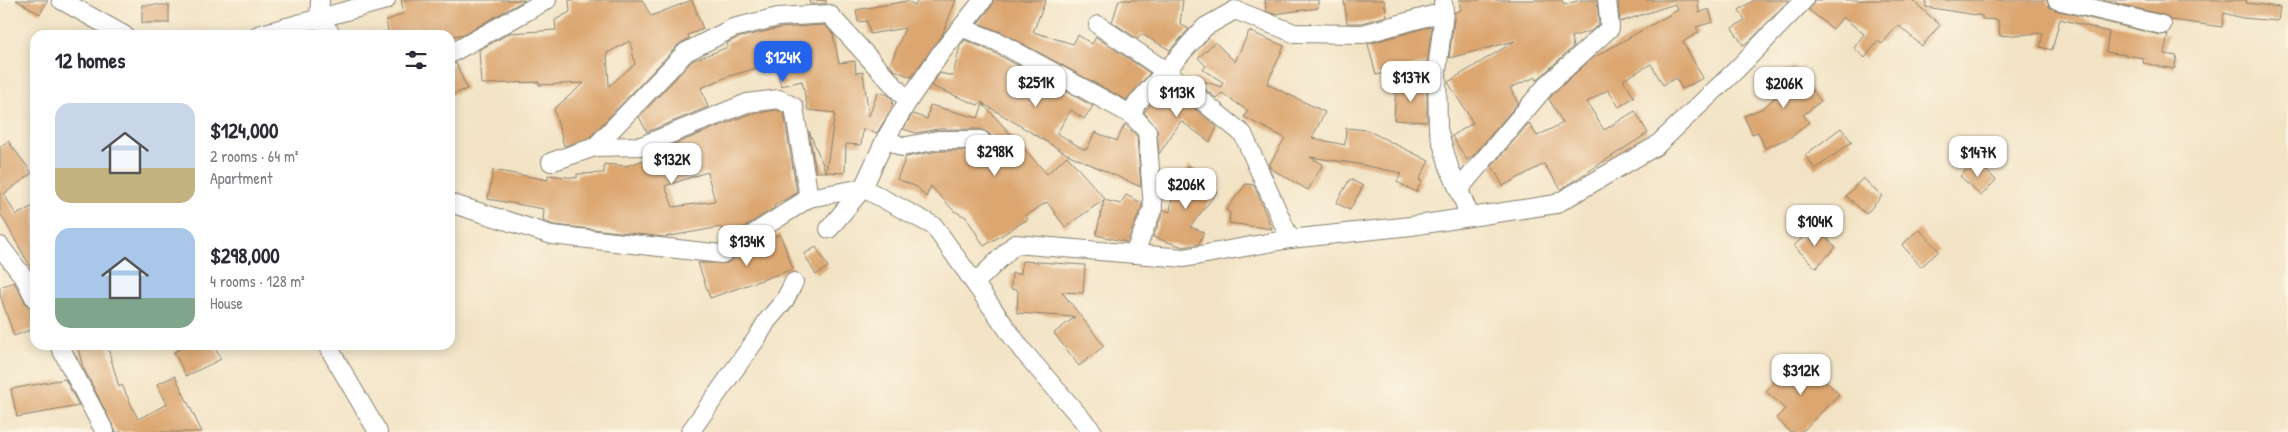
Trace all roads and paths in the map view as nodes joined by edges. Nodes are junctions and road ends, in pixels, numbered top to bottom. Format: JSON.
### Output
{"nodes":[{"id":1,"x":61,"y":0,"type":"edge"},
{"id":2,"x":320,"y":0,"type":"edge"},
{"id":3,"x":386,"y":0,"type":"edge"},
{"id":4,"x":547,"y":0,"type":"edge"},
{"id":5,"x":983,"y":0,"type":"edge"},
{"id":6,"x":1607,"y":0,"type":"edge"},
{"id":7,"x":1804,"y":0,"type":"edge"},
{"id":8,"x":2057,"y":0,"type":"edge"},
{"id":9,"x":1443,"y":6,"type":"edge"},
{"id":10,"x":320,"y":19,"type":"junction"},
{"id":11,"x":1098,"y":25,"type":"dead end"},
{"id":12,"x":2162,"y":25,"type":"dead end"},
{"id":13,"x":963,"y":28,"type":"junction"},
{"id":14,"x":115,"y":30,"type":"edge"},
{"id":15,"x":277,"y":30,"type":"edge"},
{"id":16,"x":328,"y":30,"type":"edge"},
{"id":17,"x":455,"y":51,"type":"edge"},
{"id":18,"x":1164,"y":70,"type":"junction"},
{"id":19,"x":908,"y":101,"type":"junction"},
{"id":20,"x":1132,"y":115,"type":"junction"},
{"id":21,"x":886,"y":138,"type":"junction"},
{"id":22,"x":980,"y":140,"type":"dead end"},
{"id":23,"x":595,"y":148,"type":"junction"},
{"id":24,"x":551,"y":162,"type":"dead end"},
{"id":25,"x":863,"y":188,"type":"junction"},
{"id":26,"x":1458,"y":189,"type":"junction"},
{"id":27,"x":810,"y":198,"type":"junction"},
{"id":28,"x":455,"y":205,"type":"edge"},
{"id":29,"x":1470,"y":216,"type":"junction"},
{"id":30,"x":829,"y":229,"type":"dead end"},
{"id":31,"x":1290,"y":238,"type":"junction"},
{"id":32,"x":0,"y":246,"type":"edge"},
{"id":33,"x":1134,"y":254,"type":"junction"},
{"id":34,"x":794,"y":282,"type":"dead end"},
{"id":35,"x":975,"y":284,"type":"junction"},
{"id":36,"x":30,"y":289,"type":"edge"},
{"id":37,"x":62,"y":350,"type":"edge"},
{"id":38,"x":330,"y":350,"type":"edge"},
{"id":39,"x":104,"y":432,"type":"edge"},
{"id":40,"x":378,"y":432,"type":"edge"},
{"id":41,"x":690,"y":432,"type":"edge"},
{"id":42,"x":1093,"y":432,"type":"edge"}],
"edges":[{"from":1,"to":14,"type":"street"},
{"from":2,"to":10,"type":"street"},
{"from":3,"to":10,"type":"street"},
{"from":4,"to":17,"type":"street"},
{"from":5,"to":13,"type":"street"},
{"from":6,"to":26,"type":"street"},
{"from":7,"to":29,"type":"street"},
{"from":8,"to":12,"type":"street"},
{"from":9,"to":18,"type":"street"},
{"from":9,"to":26,"type":"street"},
{"from":10,"to":15,"type":"street"},
{"from":10,"to":16,"type":"street"},
{"from":11,"to":18,"type":"street"},
{"from":13,"to":19,"type":"street"},
{"from":13,"to":20,"type":"street"},
{"from":18,"to":20,"type":"street"},
{"from":18,"to":31,"type":"street"},
{"from":19,"to":21,"type":"street"},
{"from":19,"to":23,"type":"street"},
{"from":20,"to":33,"type":"street"},
{"from":21,"to":22,"type":"street"},
{"from":21,"to":25,"type":"street"},
{"from":23,"to":24,"type":"street"},
{"from":23,"to":27,"type":"street"},
{"from":25,"to":27,"type":"street"},
{"from":25,"to":30,"type":"street"},
{"from":25,"to":35,"type":"street"},
{"from":26,"to":29,"type":"street"},
{"from":27,"to":28,"type":"street"},
{"from":29,"to":31,"type":"street"},
{"from":31,"to":33,"type":"street"},
{"from":32,"to":36,"type":"street"},
{"from":33,"to":35,"type":"street"},
{"from":34,"to":41,"type":"street"},
{"from":35,"to":42,"type":"street"},
{"from":37,"to":39,"type":"street"},
{"from":38,"to":40,"type":"street"}]}
